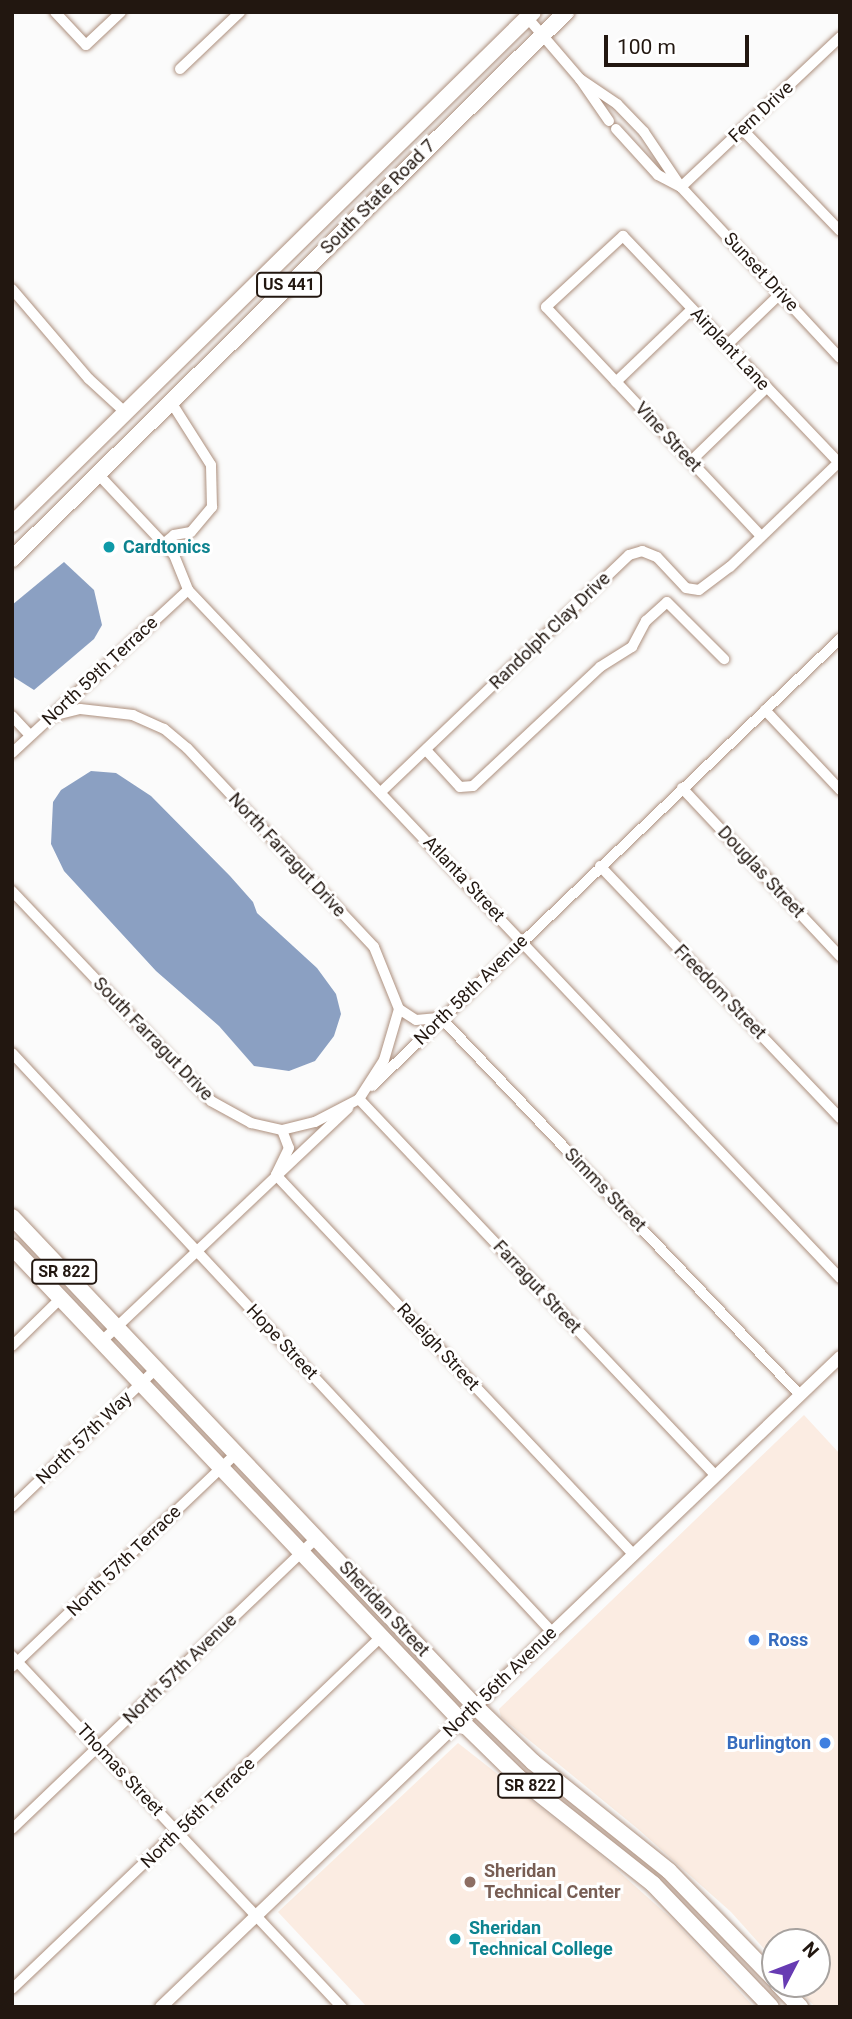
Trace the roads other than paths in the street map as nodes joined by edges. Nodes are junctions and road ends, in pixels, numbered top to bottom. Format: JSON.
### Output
{"nodes":[{"id":1,"x":55,"y":12,"type":"edge"},
{"id":2,"x":121,"y":12,"type":"edge"},
{"id":3,"x":240,"y":12,"type":"edge"},
{"id":4,"x":566,"y":12,"type":"edge"},
{"id":5,"x":525,"y":14,"type":"edge"},
{"id":6,"x":543,"y":34,"type":"junction"},
{"id":7,"x":839,"y":40,"type":"edge"},
{"id":8,"x":180,"y":69,"type":"dead end"},
{"id":9,"x":580,"y":79,"type":"junction"},
{"id":10,"x":609,"y":121,"type":"dead end"},
{"id":11,"x":637,"y":125,"type":"junction"},
{"id":12,"x":616,"y":129,"type":"dead end"},
{"id":13,"x":742,"y":129,"type":"junction"},
{"id":14,"x":624,"y":138,"type":"junction"},
{"id":15,"x":681,"y":187,"type":"junction"},
{"id":16,"x":840,"y":231,"type":"edge"},
{"id":17,"x":12,"y":289,"type":"edge"},
{"id":18,"x":780,"y":293,"type":"junction"},
{"id":19,"x":546,"y":307,"type":"joint"},
{"id":20,"x":692,"y":309,"type":"junction"},
{"id":21,"x":727,"y":345,"type":"junction"},
{"id":22,"x":840,"y":358,"type":"edge"},
{"id":23,"x":616,"y":382,"type":"junction"},
{"id":24,"x":766,"y":387,"type":"junction"},
{"id":25,"x":171,"y":402,"type":"junction"},
{"id":26,"x":126,"y":413,"type":"junction"},
{"id":27,"x":691,"y":461,"type":"junction"},
{"id":28,"x":839,"y":462,"type":"edge"},
{"id":29,"x":98,"y":474,"type":"junction"},
{"id":30,"x":12,"y":524,"type":"edge"},
{"id":31,"x":761,"y":537,"type":"junction"},
{"id":32,"x":161,"y":546,"type":"junction"},
{"id":33,"x":12,"y":559,"type":"edge"},
{"id":34,"x":188,"y":590,"type":"junction"},
{"id":35,"x":840,"y":639,"type":"edge"},
{"id":36,"x":724,"y":659,"type":"dead end"},
{"id":37,"x":765,"y":710,"type":"junction"},
{"id":38,"x":12,"y":716,"type":"edge"},
{"id":39,"x":51,"y":716,"type":"junction"},
{"id":40,"x":12,"y":735,"type":"edge"},
{"id":41,"x":30,"y":735,"type":"junction"},
{"id":42,"x":21,"y":744,"type":"junction"},
{"id":43,"x":426,"y":750,"type":"junction"},
{"id":44,"x":12,"y":753,"type":"edge"},
{"id":45,"x":682,"y":788,"type":"junction"},
{"id":46,"x":840,"y":790,"type":"edge"},
{"id":47,"x":381,"y":792,"type":"junction"},
{"id":48,"x":600,"y":866,"type":"junction"},
{"id":49,"x":12,"y":891,"type":"edge"},
{"id":50,"x":522,"y":940,"type":"junction"},
{"id":51,"x":840,"y":956,"type":"edge"},
{"id":52,"x":399,"y":1009,"type":"junction"},
{"id":53,"x":441,"y":1018,"type":"junction"},
{"id":54,"x":12,"y":1053,"type":"edge"},
{"id":55,"x":359,"y":1098,"type":"junction"},
{"id":56,"x":840,"y":1118,"type":"edge"},
{"id":57,"x":282,"y":1130,"type":"junction"},
{"id":58,"x":276,"y":1175,"type":"junction"},
{"id":59,"x":12,"y":1217,"type":"edge"},
{"id":60,"x":12,"y":1247,"type":"edge"},
{"id":61,"x":197,"y":1251,"type":"junction"},
{"id":62,"x":840,"y":1278,"type":"edge"},
{"id":63,"x":61,"y":1298,"type":"junction"},
{"id":64,"x":116,"y":1327,"type":"junction"},
{"id":65,"x":102,"y":1341,"type":"junction"},
{"id":66,"x":12,"y":1346,"type":"edge"},
{"id":67,"x":840,"y":1357,"type":"edge"},
{"id":68,"x":156,"y":1369,"type":"junction"},
{"id":69,"x":141,"y":1383,"type":"junction"},
{"id":70,"x":800,"y":1395,"type":"junction"},
{"id":71,"x":236,"y":1454,"type":"junction"},
{"id":72,"x":221,"y":1468,"type":"junction"},
{"id":73,"x":716,"y":1476,"type":"junction"},
{"id":74,"x":12,"y":1507,"type":"edge"},
{"id":75,"x":316,"y":1538,"type":"junction"},
{"id":76,"x":300,"y":1553,"type":"junction"},
{"id":77,"x":633,"y":1554,"type":"junction"},
{"id":78,"x":552,"y":1632,"type":"junction"},
{"id":79,"x":382,"y":1637,"type":"junction"},
{"id":80,"x":14,"y":1662,"type":"edge"},
{"id":81,"x":475,"y":1706,"type":"junction"},
{"id":82,"x":460,"y":1720,"type":"junction"},
{"id":83,"x":98,"y":1748,"type":"junction"},
{"id":84,"x":12,"y":1829,"type":"edge"},
{"id":85,"x":178,"y":1833,"type":"junction"},
{"id":86,"x":604,"y":1844,"type":"junction"},
{"id":87,"x":708,"y":1909,"type":"junction"},
{"id":88,"x":257,"y":1916,"type":"junction"},
{"id":89,"x":689,"y":1918,"type":"junction"},
{"id":90,"x":759,"y":1963,"type":"joint"},
{"id":91,"x":12,"y":1989,"type":"edge"},
{"id":92,"x":161,"y":2007,"type":"edge"},
{"id":93,"x":342,"y":2007,"type":"edge"},
{"id":94,"x":771,"y":2007,"type":"edge"}],
"edges":[{"from":1,"to":2,"type":"street"},
{"from":3,"to":8,"type":"street"},
{"from":4,"to":6,"type":"main road","name":"South State Road 7","number":"US 441"},
{"from":5,"to":6,"type":"street","name":"Sunset Drive"},
{"from":5,"to":26,"type":"main road","name":"South State Road 7","number":"US 441"},
{"from":6,"to":9,"type":"street","name":"Sunset Drive"},
{"from":6,"to":25,"type":"main road","name":"South State Road 7","number":"US 441"},
{"from":7,"to":13,"type":"street","name":"Fern Drive"},
{"from":9,"to":10,"type":"street","name":"Sunset Drive"},
{"from":9,"to":11,"type":"street","name":"Sunset Drive"},
{"from":11,"to":14,"type":"street"},
{"from":11,"to":15,"type":"street","name":"Sunset Drive"},
{"from":12,"to":14,"type":"street","name":"Sunset Drive"},
{"from":13,"to":15,"type":"street","name":"Fern Drive"},
{"from":13,"to":16,"type":"street"},
{"from":14,"to":15,"type":"street","name":"Sunset Drive"},
{"from":15,"to":18,"type":"street","name":"Sunset Drive"},
{"from":17,"to":26,"type":"street"},
{"from":18,"to":21,"type":"street"},
{"from":18,"to":22,"type":"street","name":"Sunset Drive"},
{"from":19,"to":20,"type":"street","name":"Airplant Lane"},
{"from":19,"to":23,"type":"street","name":"Vine Street"},
{"from":20,"to":21,"type":"street","name":"Airplant Lane"},
{"from":20,"to":23,"type":"street"},
{"from":21,"to":24,"type":"street","name":"Airplant Lane"},
{"from":23,"to":27,"type":"street","name":"Vine Street"},
{"from":24,"to":27,"type":"street"},
{"from":24,"to":28,"type":"street","name":"Airplant Lane"},
{"from":25,"to":29,"type":"main road","name":"South State Road 7","number":"US 441"},
{"from":25,"to":32,"type":"street"},
{"from":26,"to":30,"type":"main road","name":"South State Road 7","number":"US 441"},
{"from":27,"to":31,"type":"street","name":"Vine Street"},
{"from":28,"to":31,"type":"street"},
{"from":29,"to":32,"type":"street","name":"Atlanta Street"},
{"from":29,"to":33,"type":"main road","name":"South State Road 7","number":"US 441"},
{"from":31,"to":43,"type":"street","name":"Randolph Clay Drive"},
{"from":32,"to":34,"type":"street","name":"Atlanta Street"},
{"from":34,"to":39,"type":"street","name":"North 59th Terrace"},
{"from":34,"to":47,"type":"street","name":"Atlanta Street"},
{"from":35,"to":37,"type":"street","name":"North 58th Avenue"},
{"from":36,"to":43,"type":"street"},
{"from":37,"to":45,"type":"street","name":"North 58th Avenue"},
{"from":37,"to":46,"type":"street"},
{"from":38,"to":41,"type":"street"},
{"from":39,"to":41,"type":"street","name":"North 59th Terrace"},
{"from":39,"to":52,"type":"street","name":"North Farragut Drive"},
{"from":40,"to":42,"type":"street"},
{"from":41,"to":42,"type":"street","name":"North 59th Terrace"},
{"from":42,"to":44,"type":"street","name":"North 59th Terrace"},
{"from":43,"to":47,"type":"street","name":"Randolph Clay Drive"},
{"from":45,"to":48,"type":"street","name":"North 58th Avenue"},
{"from":45,"to":51,"type":"street","name":"Douglas Street"},
{"from":47,"to":50,"type":"street","name":"Atlanta Street"},
{"from":48,"to":50,"type":"street","name":"North 58th Avenue"},
{"from":48,"to":56,"type":"street","name":"Freedom Street"},
{"from":49,"to":57,"type":"street","name":"South Farragut Drive"},
{"from":50,"to":53,"type":"street","name":"North 58th Avenue"},
{"from":50,"to":62,"type":"street","name":"Atlanta Street"},
{"from":52,"to":53,"type":"street"},
{"from":52,"to":55,"type":"street"},
{"from":53,"to":55,"type":"street","name":"North 58th Avenue"},
{"from":53,"to":70,"type":"street","name":"Simms Street"},
{"from":54,"to":61,"type":"street","name":"Hope Street"},
{"from":55,"to":57,"type":"street","name":"South Farragut Drive"},
{"from":55,"to":58,"type":"street","name":"North 58th Avenue"},
{"from":55,"to":73,"type":"street","name":"Farragut Street"},
{"from":57,"to":58,"type":"street"},
{"from":58,"to":61,"type":"street","name":"North 58th Avenue"},
{"from":58,"to":77,"type":"street","name":"Raleigh Street"},
{"from":59,"to":64,"type":"main road","name":"Sheridan Street","number":"SR 822"},
{"from":60,"to":63,"type":"main road","name":"Sheridan Street","number":"SR 822"},
{"from":61,"to":64,"type":"street","name":"North 58th Avenue"},
{"from":61,"to":78,"type":"street","name":"Hope Street"},
{"from":63,"to":65,"type":"main road","name":"Sheridan Street","number":"SR 822"},
{"from":63,"to":66,"type":"street"},
{"from":64,"to":65,"type":"street","name":"North 58th Avenue"},
{"from":64,"to":68,"type":"main road","name":"Sheridan Street","number":"SR 822"},
{"from":65,"to":69,"type":"main road","name":"Sheridan Street","number":"SR 822"},
{"from":67,"to":70,"type":"street","name":"North 56th Avenue"},
{"from":68,"to":69,"type":"street","name":"North 57th Way"},
{"from":68,"to":71,"type":"main road","name":"Sheridan Street","number":"SR 822"},
{"from":69,"to":72,"type":"main road","name":"Sheridan Street","number":"SR 822"},
{"from":69,"to":74,"type":"street","name":"North 57th Way"},
{"from":70,"to":73,"type":"street","name":"North 56th Avenue"},
{"from":71,"to":72,"type":"street","name":"North 57th Terrace"},
{"from":71,"to":75,"type":"main road","name":"Sheridan Street","number":"SR 822"},
{"from":72,"to":76,"type":"main road","name":"Sheridan Street","number":"SR 822"},
{"from":72,"to":80,"type":"street","name":"North 57th Terrace"},
{"from":73,"to":77,"type":"street","name":"North 56th Avenue"},
{"from":75,"to":76,"type":"street","name":"North 57th Avenue"},
{"from":75,"to":81,"type":"main road","name":"Sheridan Street","number":"SR 822"},
{"from":76,"to":79,"type":"main road","name":"Sheridan Street","number":"SR 822"},
{"from":76,"to":83,"type":"street","name":"North 57th Avenue"},
{"from":77,"to":78,"type":"street","name":"North 56th Avenue"},
{"from":78,"to":81,"type":"street","name":"North 56th Avenue"},
{"from":79,"to":82,"type":"main road","name":"Sheridan Street","number":"SR 822"},
{"from":79,"to":85,"type":"street","name":"North 56th Terrace"},
{"from":80,"to":83,"type":"street","name":"Thomas Street"},
{"from":81,"to":82,"type":"street","name":"North 56th Avenue"},
{"from":81,"to":87,"type":"main road","name":"Sheridan Street","number":"SR 822"},
{"from":82,"to":86,"type":"main road","name":"Sheridan Street","number":"SR 822"},
{"from":82,"to":88,"type":"street","name":"North 56th Avenue"},
{"from":83,"to":84,"type":"street","name":"North 57th Avenue"},
{"from":83,"to":85,"type":"street","name":"Thomas Street"},
{"from":85,"to":88,"type":"street","name":"Thomas Street"},
{"from":85,"to":91,"type":"street","name":"North 56th Terrace"},
{"from":86,"to":87,"type":"main road"},
{"from":86,"to":89,"type":"main road","name":"Sheridan Street","number":"SR 822"},
{"from":87,"to":90,"type":"main road","name":"Sheridan Street","number":"SR 822"},
{"from":88,"to":92,"type":"street","name":"North 56th Avenue"},
{"from":88,"to":93,"type":"street","name":"Thomas Street"},
{"from":89,"to":90,"type":"main road"},
{"from":89,"to":94,"type":"main road","name":"Sheridan Street","number":"SR 822"}]}
